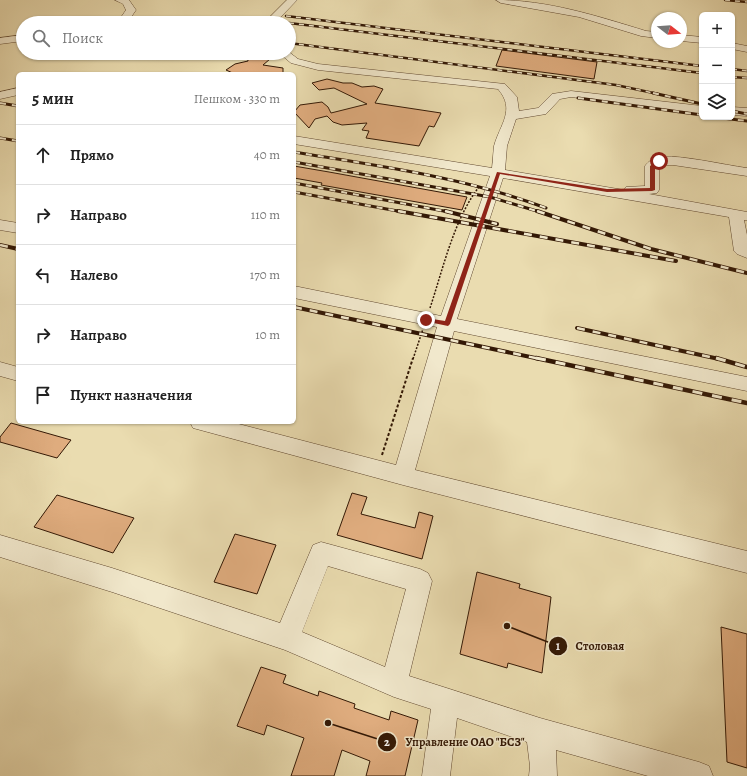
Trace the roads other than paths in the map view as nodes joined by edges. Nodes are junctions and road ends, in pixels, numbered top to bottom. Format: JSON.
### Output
{"nodes":[{"id":1,"x":120,"y":0,"type":"edge"},
{"id":2,"x":292,"y":0,"type":"edge"},
{"id":3,"x":501,"y":0,"type":"edge"},
{"id":4,"x":127,"y":16,"type":"edge"},
{"id":5,"x":278,"y":16,"type":"edge"},
{"id":6,"x":651,"y":34,"type":"edge"},
{"id":7,"x":16,"y":39,"type":"edge"},
{"id":8,"x":687,"y":39,"type":"edge"},
{"id":9,"x":699,"y":40,"type":"edge"},
{"id":10,"x":0,"y":41,"type":"edge"},
{"id":11,"x":735,"y":47,"type":"edge"},
{"id":12,"x":747,"y":49,"type":"edge"},
{"id":13,"x":294,"y":60,"type":"edge"},
{"id":14,"x":16,"y":92,"type":"edge"},
{"id":15,"x":0,"y":96,"type":"edge"},
{"id":16,"x":699,"y":110,"type":"edge"},
{"id":17,"x":735,"y":110,"type":"edge"},
{"id":18,"x":747,"y":112,"type":"edge"},
{"id":19,"x":511,"y":116,"type":"junction"},
{"id":20,"x":296,"y":140,"type":"edge"},
{"id":21,"x":747,"y":172,"type":"edge"},
{"id":22,"x":498,"y":173,"type":"junction"},
{"id":23,"x":607,"y":191,"type":"junction"},
{"id":24,"x":741,"y":215,"type":"edge"},
{"id":25,"x":0,"y":224,"type":"edge"},
{"id":26,"x":16,"y":228,"type":"edge"},
{"id":27,"x":747,"y":253,"type":"edge"},
{"id":28,"x":296,"y":292,"type":"edge"},
{"id":29,"x":448,"y":324,"type":"junction"},
{"id":30,"x":0,"y":369,"type":"edge"},
{"id":31,"x":16,"y":373,"type":"edge"},
{"id":32,"x":747,"y":384,"type":"edge"},
{"id":33,"x":208,"y":424,"type":"edge"},
{"id":34,"x":403,"y":476,"type":"junction"},
{"id":35,"x":0,"y":546,"type":"edge"},
{"id":36,"x":747,"y":562,"type":"edge"},
{"id":37,"x":286,"y":638,"type":"junction"},
{"id":38,"x":394,"y":684,"type":"junction"},
{"id":39,"x":445,"y":702,"type":"junction"},
{"id":40,"x":540,"y":732,"type":"junction"},
{"id":41,"x":436,"y":776,"type":"edge"},
{"id":42,"x":543,"y":776,"type":"edge"},
{"id":43,"x":699,"y":776,"type":"edge"}],
"edges":[{"from":1,"to":4,"type":"street"},
{"from":2,"to":5,"type":"street"},
{"from":3,"to":6,"type":"street"},
{"from":7,"to":10,"type":"street"},
{"from":8,"to":9,"type":"street"},
{"from":11,"to":12,"type":"street"},
{"from":13,"to":19,"type":"street"},
{"from":14,"to":15,"type":"street"},
{"from":16,"to":19,"type":"street"},
{"from":17,"to":18,"type":"street"},
{"from":19,"to":22,"type":"street"},
{"from":20,"to":22,"type":"street"},
{"from":21,"to":23,"type":"street"},
{"from":22,"to":23,"type":"street"},
{"from":22,"to":29,"type":"street"},
{"from":23,"to":24,"type":"street"},
{"from":24,"to":27,"type":"street"},
{"from":25,"to":26,"type":"street"},
{"from":28,"to":29,"type":"street"},
{"from":29,"to":32,"type":"street"},
{"from":29,"to":34,"type":"street"},
{"from":30,"to":31,"type":"street"},
{"from":33,"to":34,"type":"street"},
{"from":34,"to":36,"type":"street"},
{"from":35,"to":37,"type":"street"},
{"from":37,"to":38,"type":"street"},
{"from":37,"to":38,"type":"street"},
{"from":38,"to":39,"type":"street"},
{"from":39,"to":40,"type":"street"},
{"from":39,"to":41,"type":"street"},
{"from":40,"to":42,"type":"street"},
{"from":40,"to":43,"type":"street"}]}
